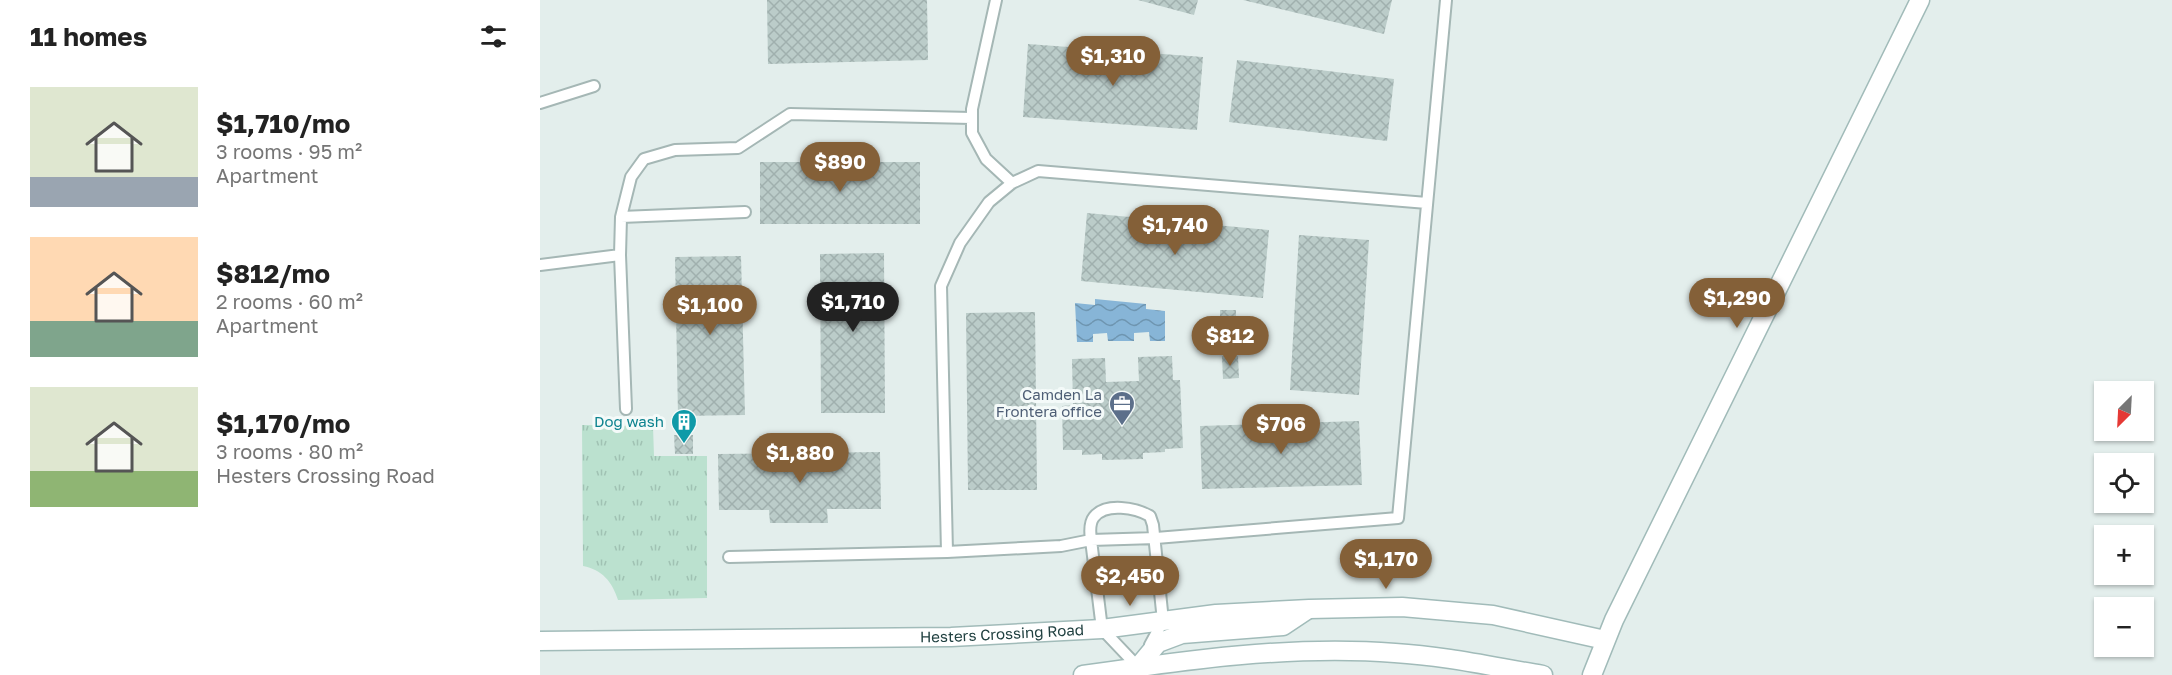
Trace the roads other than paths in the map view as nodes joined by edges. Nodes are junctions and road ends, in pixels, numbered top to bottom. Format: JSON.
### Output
{"nodes":[{"id":1,"x":996,"y":0,"type":"edge"},
{"id":2,"x":1446,"y":0,"type":"edge"},
{"id":3,"x":1920,"y":0,"type":"edge"},
{"id":4,"x":594,"y":86,"type":"dead end"},
{"id":5,"x":540,"y":103,"type":"edge"},
{"id":6,"x":972,"y":118,"type":"junction"},
{"id":7,"x":1012,"y":183,"type":"junction"},
{"id":8,"x":1427,"y":203,"type":"junction"},
{"id":9,"x":745,"y":212,"type":"dead end"},
{"id":10,"x":621,"y":217,"type":"junction"},
{"id":11,"x":620,"y":255,"type":"junction"},
{"id":12,"x":540,"y":265,"type":"edge"},
{"id":13,"x":626,"y":409,"type":"dead end"},
{"id":14,"x":1156,"y":538,"type":"junction"},
{"id":15,"x":1090,"y":540,"type":"junction"},
{"id":16,"x":947,"y":552,"type":"junction"},
{"id":17,"x":729,"y":557,"type":"dead end"},
{"id":18,"x":1309,"y":609,"type":"junction"},
{"id":19,"x":1163,"y":621,"type":"junction"},
{"id":20,"x":1102,"y":629,"type":"junction"},
{"id":21,"x":1605,"y":640,"type":"junction"},
{"id":22,"x":540,"y":641,"type":"edge"},
{"id":23,"x":1138,"y":667,"type":"junction"},
{"id":24,"x":1083,"y":675,"type":"edge"},
{"id":25,"x":1543,"y":675,"type":"edge"},
{"id":26,"x":1592,"y":675,"type":"edge"}],
"edges":[{"from":1,"to":6,"type":"lane"},
{"from":2,"to":8,"type":"lane"},
{"from":3,"to":21,"type":"street"},
{"from":4,"to":5,"type":"lane"},
{"from":6,"to":7,"type":"lane"},
{"from":6,"to":10,"type":"lane"},
{"from":7,"to":8,"type":"lane"},
{"from":7,"to":16,"type":"lane"},
{"from":8,"to":14,"type":"lane"},
{"from":9,"to":10,"type":"lane"},
{"from":10,"to":11,"type":"lane"},
{"from":11,"to":12,"type":"lane"},
{"from":11,"to":13,"type":"lane"},
{"from":14,"to":15,"type":"lane"},
{"from":14,"to":15,"type":"lane"},
{"from":14,"to":19,"type":"lane"},
{"from":15,"to":16,"type":"lane"},
{"from":15,"to":20,"type":"lane"},
{"from":16,"to":17,"type":"lane"},
{"from":18,"to":19,"type":"street","name":"Hesters Crossing Road"},
{"from":18,"to":21,"type":"street","name":"Hesters Crossing Road"},
{"from":18,"to":23,"type":"street"},
{"from":19,"to":20,"type":"street","name":"Hesters Crossing Road"},
{"from":19,"to":23,"type":"lane"},
{"from":20,"to":22,"type":"street","name":"Hesters Crossing Road"},
{"from":20,"to":23,"type":"lane"},
{"from":21,"to":26,"type":"street"},
{"from":23,"to":24,"type":"street"},
{"from":23,"to":25,"type":"street"}]}
